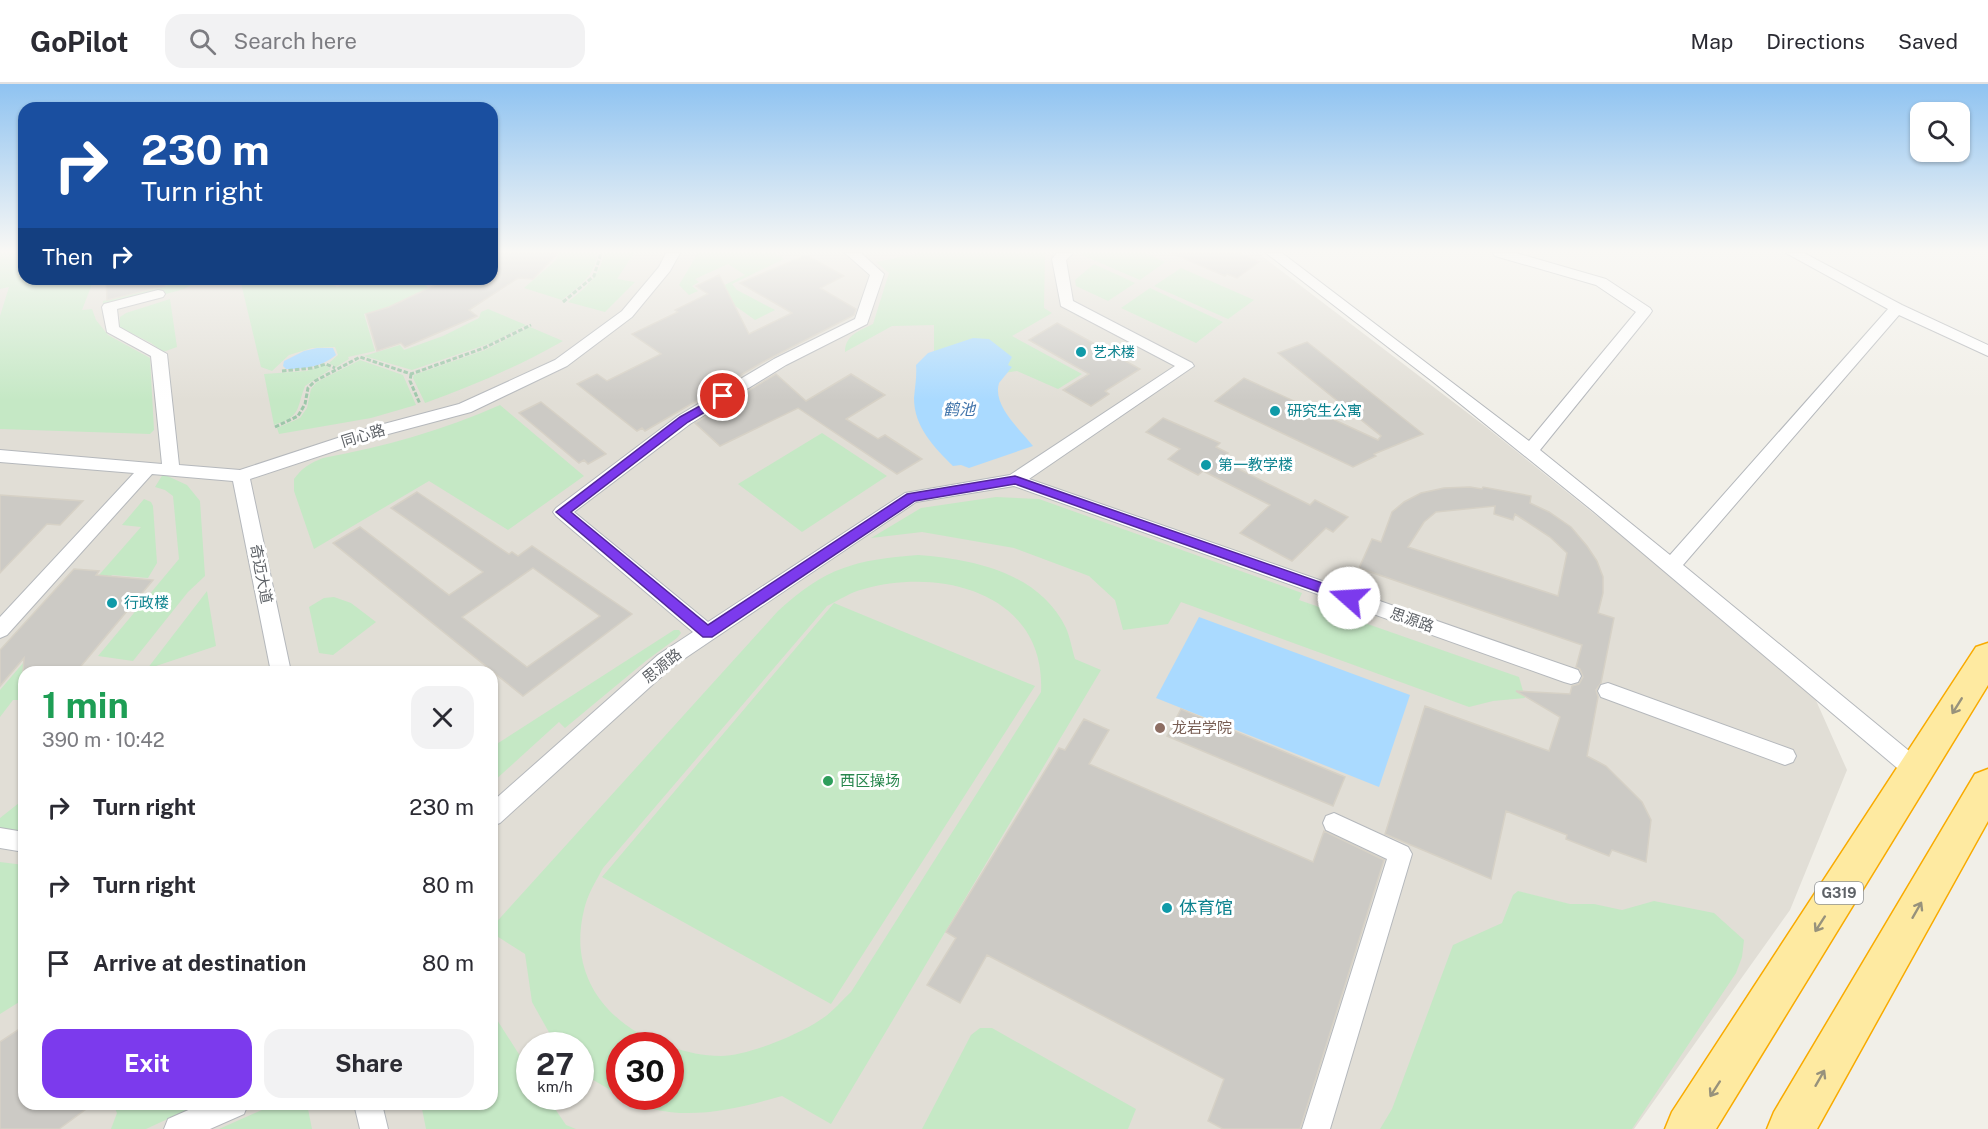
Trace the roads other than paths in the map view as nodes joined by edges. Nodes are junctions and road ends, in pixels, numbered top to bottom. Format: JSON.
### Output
{"nodes":[{"id":1,"x":129,"y":302,"type":"edge"},
{"id":2,"x":637,"y":302,"type":"edge"},
{"id":3,"x":868,"y":302,"type":"edge"},
{"id":4,"x":1066,"y":302,"type":"edge"},
{"id":5,"x":1338,"y":302,"type":"edge"},
{"id":6,"x":1631,"y":302,"type":"edge"},
{"id":7,"x":1885,"y":302,"type":"edge"},
{"id":8,"x":1897,"y":308,"type":"junction"},
{"id":9,"x":1988,"y":351,"type":"edge"},
{"id":10,"x":1529,"y":452,"type":"junction"},
{"id":11,"x":0,"y":456,"type":"edge"},
{"id":12,"x":148,"y":468,"type":"junction"},
{"id":13,"x":171,"y":470,"type":"junction"},
{"id":14,"x":241,"y":476,"type":"junction"},
{"id":15,"x":1015,"y":480,"type":"junction"},
{"id":16,"x":1671,"y":567,"type":"junction"},
{"id":17,"x":0,"y":630,"type":"edge"},
{"id":18,"x":708,"y":633,"type":"junction"},
{"id":19,"x":1988,"y":656,"type":"edge"},
{"id":20,"x":279,"y":666,"type":"edge"},
{"id":21,"x":1571,"y":676,"type":"dead end"},
{"id":22,"x":1608,"y":691,"type":"dead end"},
{"id":23,"x":1785,"y":756,"type":"dead end"},
{"id":24,"x":1917,"y":771,"type":"junction"},
{"id":25,"x":1988,"y":785,"type":"edge"},
{"id":26,"x":498,"y":811,"type":"edge"},
{"id":27,"x":1334,"y":823,"type":"dead end"},
{"id":28,"x":0,"y":838,"type":"edge"},
{"id":29,"x":18,"y":841,"type":"edge"},
{"id":30,"x":221,"y":1110,"type":"edge"},
{"id":31,"x":369,"y":1110,"type":"edge"},
{"id":32,"x":178,"y":1129,"type":"edge"},
{"id":33,"x":374,"y":1129,"type":"edge"},
{"id":34,"x":1316,"y":1129,"type":"edge"},
{"id":35,"x":1689,"y":1129,"type":"edge"},
{"id":36,"x":1791,"y":1129,"type":"edge"}],
"edges":[{"from":1,"to":13,"type":"street"},
{"from":2,"to":14,"type":"street","name":"同心路"},
{"from":3,"to":18,"type":"street"},
{"from":4,"to":15,"type":"street","name":"思源路"},
{"from":5,"to":10,"type":"street"},
{"from":6,"to":10,"type":"street"},
{"from":7,"to":8,"type":"street"},
{"from":8,"to":9,"type":"street"},
{"from":8,"to":16,"type":"street"},
{"from":10,"to":16,"type":"street"},
{"from":11,"to":12,"type":"street","name":"同心路"},
{"from":12,"to":13,"type":"street","name":"同心路"},
{"from":12,"to":17,"type":"street"},
{"from":13,"to":14,"type":"street","name":"同心路"},
{"from":14,"to":20,"type":"street","name":"奇迈大道"},
{"from":15,"to":18,"type":"street","name":"思源路"},
{"from":15,"to":21,"type":"street","name":"思源路"},
{"from":16,"to":24,"type":"street"},
{"from":18,"to":26,"type":"street","name":"思源路"},
{"from":19,"to":24,"type":"highway","number":"G319","one_way":true},
{"from":22,"to":23,"type":"street"},
{"from":24,"to":35,"type":"highway","number":"G319","one_way":true},
{"from":36,"to":25,"type":"highway","one_way":true},
{"from":27,"to":34,"type":"street"},
{"from":28,"to":29,"type":"street"},
{"from":30,"to":32,"type":"street"},
{"from":31,"to":33,"type":"street"}]}
